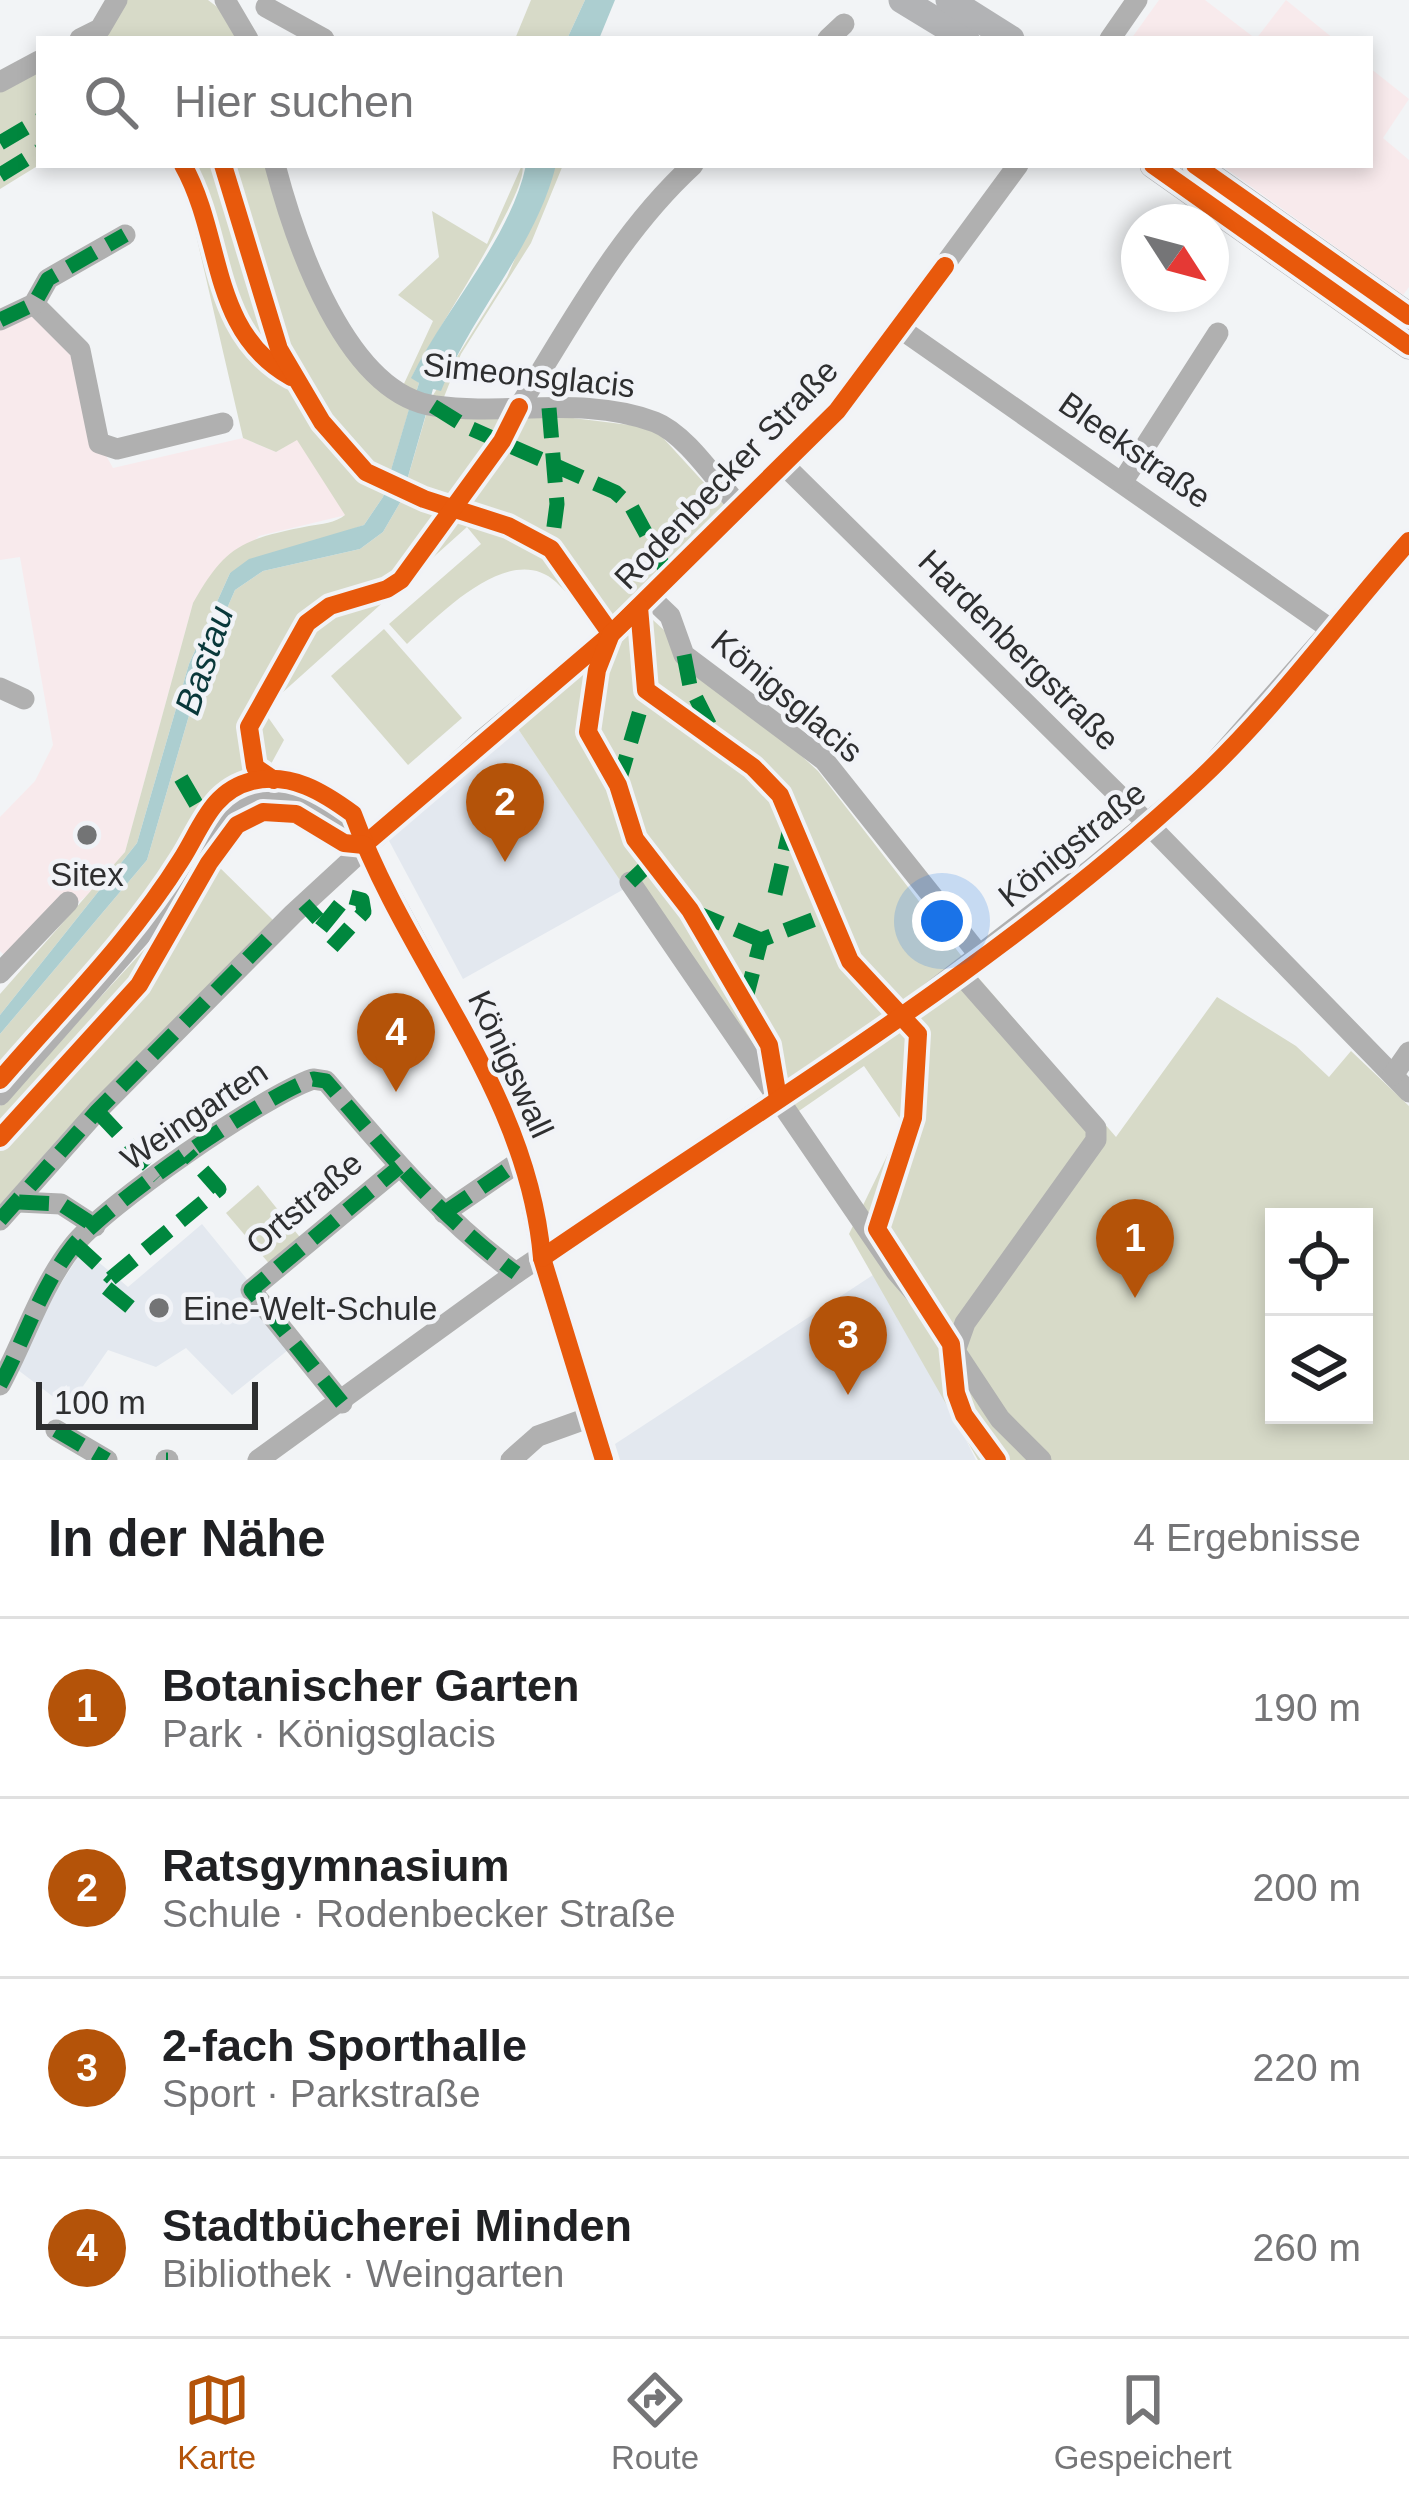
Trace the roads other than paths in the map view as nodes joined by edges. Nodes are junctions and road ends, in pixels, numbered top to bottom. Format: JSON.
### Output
{"nodes":[{"id":1,"x":116,"y":0,"type":"edge"},
{"id":2,"x":225,"y":0,"type":"edge"},
{"id":3,"x":902,"y":0,"type":"edge"},
{"id":4,"x":950,"y":0,"type":"edge"},
{"id":5,"x":1138,"y":0,"type":"edge"},
{"id":6,"x":268,"y":4,"type":"edge"},
{"id":7,"x":247,"y":33,"type":"edge"},
{"id":8,"x":86,"y":36,"type":"edge"},
{"id":9,"x":319,"y":36,"type":"edge"},
{"id":10,"x":961,"y":36,"type":"edge"},
{"id":11,"x":1006,"y":36,"type":"edge"},
{"id":12,"x":1111,"y":36,"type":"edge"},
{"id":13,"x":36,"y":63,"type":"edge"},
{"id":14,"x":0,"y":82,"type":"edge"},
{"id":15,"x":276,"y":168,"type":"edge"},
{"id":16,"x":690,"y":168,"type":"edge"},
{"id":17,"x":1016,"y":168,"type":"edge"},
{"id":18,"x":1157,"y":168,"type":"edge"},
{"id":19,"x":1199,"y":168,"type":"edge"},
{"id":20,"x":125,"y":235,"type":"dead end"},
{"id":21,"x":34,"y":304,"type":"junction"},
{"id":22,"x":1409,"y":316,"type":"edge"},
{"id":23,"x":0,"y":320,"type":"edge"},
{"id":24,"x":898,"y":327,"type":"junction"},
{"id":25,"x":1218,"y":333,"type":"dead end"},
{"id":26,"x":1409,"y":346,"type":"edge"},
{"id":27,"x":519,"y":407,"type":"junction"},
{"id":28,"x":223,"y":423,"type":"dead end"},
{"id":29,"x":782,"y":463,"type":"junction"},
{"id":30,"x":1123,"y":481,"type":"junction"},
{"id":31,"x":739,"y":506,"type":"junction"},
{"id":32,"x":1409,"y":541,"type":"edge"},
{"id":33,"x":649,"y":596,"type":"junction"},
{"id":34,"x":1332,"y":630,"type":"junction"},
{"id":35,"x":0,"y":688,"type":"edge"},
{"id":36,"x":23,"y":699,"type":"dead end"},
{"id":37,"x":1147,"y":823,"type":"junction"},
{"id":38,"x":364,"y":845,"type":"junction"},
{"id":39,"x":630,"y":882,"type":"dead end"},
{"id":40,"x":68,"y":902,"type":"dead end"},
{"id":41,"x":980,"y":956,"type":"junction"},
{"id":42,"x":959,"y":972,"type":"junction"},
{"id":43,"x":0,"y":973,"type":"edge"},
{"id":44,"x":1409,"y":1052,"type":"edge"},
{"id":45,"x":1401,"y":1084,"type":"edge"},
{"id":46,"x":0,"y":1095,"type":"edge"},
{"id":47,"x":778,"y":1098,"type":"junction"},
{"id":48,"x":523,"y":1159,"type":"junction"},
{"id":49,"x":399,"y":1167,"type":"junction"},
{"id":50,"x":19,"y":1202,"type":"junction"},
{"id":51,"x":444,"y":1213,"type":"junction"},
{"id":52,"x":0,"y":1220,"type":"edge"},
{"id":53,"x":95,"y":1226,"type":"junction"},
{"id":54,"x":542,"y":1258,"type":"junction"},
{"id":55,"x":516,"y":1273,"type":"junction"},
{"id":56,"x":954,"y":1354,"type":"junction"},
{"id":57,"x":0,"y":1384,"type":"edge"},
{"id":58,"x":342,"y":1403,"type":"junction"},
{"id":59,"x":588,"y":1418,"type":"junction"},
{"id":60,"x":56,"y":1430,"type":"dead end"},
{"id":61,"x":264,"y":1459,"type":"edge"},
{"id":62,"x":107,"y":1460,"type":"edge"},
{"id":63,"x":511,"y":1460,"type":"edge"},
{"id":64,"x":604,"y":1460,"type":"edge"},
{"id":65,"x":1041,"y":1460,"type":"edge"}],
"edges":[{"from":1,"to":8,"type":"street"},
{"from":2,"to":7,"type":"street"},
{"from":3,"to":10,"type":"main road"},
{"from":4,"to":11,"type":"main road"},
{"from":5,"to":12,"type":"street"},
{"from":6,"to":7,"type":"street"},
{"from":6,"to":9,"type":"street"},
{"from":13,"to":14,"type":"street"},
{"from":15,"to":27,"type":"street","name":"Simeonsglacis"},
{"from":16,"to":27,"type":"street"},
{"from":17,"to":24,"type":"street","name":"Rodenbecker Straße"},
{"from":18,"to":26,"type":"main road"},
{"from":19,"to":22,"type":"main road"},
{"from":20,"to":21,"type":"street"},
{"from":21,"to":23,"type":"street"},
{"from":21,"to":28,"type":"street"},
{"from":24,"to":29,"type":"street","name":"Rodenbecker Straße"},
{"from":24,"to":30,"type":"street","name":"Bleekstraße"},
{"from":25,"to":30,"type":"street"},
{"from":27,"to":31,"type":"street","name":"Simeonsglacis"},
{"from":29,"to":31,"type":"street","name":"Rodenbecker Straße"},
{"from":29,"to":37,"type":"street","name":"Hardenbergstraße"},
{"from":30,"to":34,"type":"street","name":"Bleekstraße"},
{"from":31,"to":33,"type":"street","name":"Rodenbecker Straße"},
{"from":32,"to":34,"type":"street","name":"Königstraße"},
{"from":33,"to":38,"type":"street","name":"Rodenbecker Straße"},
{"from":33,"to":41,"type":"street","name":"Königsglacis"},
{"from":34,"to":37,"type":"street","name":"Königstraße"},
{"from":35,"to":36,"type":"street"},
{"from":37,"to":41,"type":"street","name":"Königstraße"},
{"from":37,"to":45,"type":"street","name":"Hardenbergstraße"},
{"from":38,"to":46,"type":"street"},
{"from":38,"to":48,"type":"street","name":"Königswall"},
{"from":38,"to":50,"type":"street","name":"Rodenbecker Straße"},
{"from":39,"to":47,"type":"street"},
{"from":40,"to":43,"type":"street"},
{"from":41,"to":42,"type":"street","name":"Königstraße"},
{"from":42,"to":47,"type":"street","name":"Königstraße"},
{"from":42,"to":56,"type":"street"},
{"from":44,"to":45,"type":"street"},
{"from":47,"to":54,"type":"street","name":"Königstraße"},
{"from":47,"to":56,"type":"street"},
{"from":48,"to":51,"type":"street","name":"Königswall"},
{"from":48,"to":54,"type":"street","name":"Königswall"},
{"from":49,"to":51,"type":"street","name":"Weingarten"},
{"from":49,"to":53,"type":"street","name":"Weingarten"},
{"from":49,"to":58,"type":"street","name":"Ortstraße"},
{"from":50,"to":52,"type":"street","name":"Rodenbecker Straße"},
{"from":50,"to":53,"type":"street"},
{"from":51,"to":55,"type":"street","name":"Weingarten"},
{"from":53,"to":57,"type":"street","name":"Weingarten"},
{"from":54,"to":55,"type":"street","name":"Königstraße"},
{"from":54,"to":59,"type":"street","name":"Königswall"},
{"from":55,"to":58,"type":"street","name":"Königstraße"},
{"from":56,"to":65,"type":"street"},
{"from":58,"to":61,"type":"street","name":"Königstraße"},
{"from":59,"to":63,"type":"street"},
{"from":59,"to":64,"type":"street","name":"Königswall"},
{"from":60,"to":62,"type":"street"}]}
